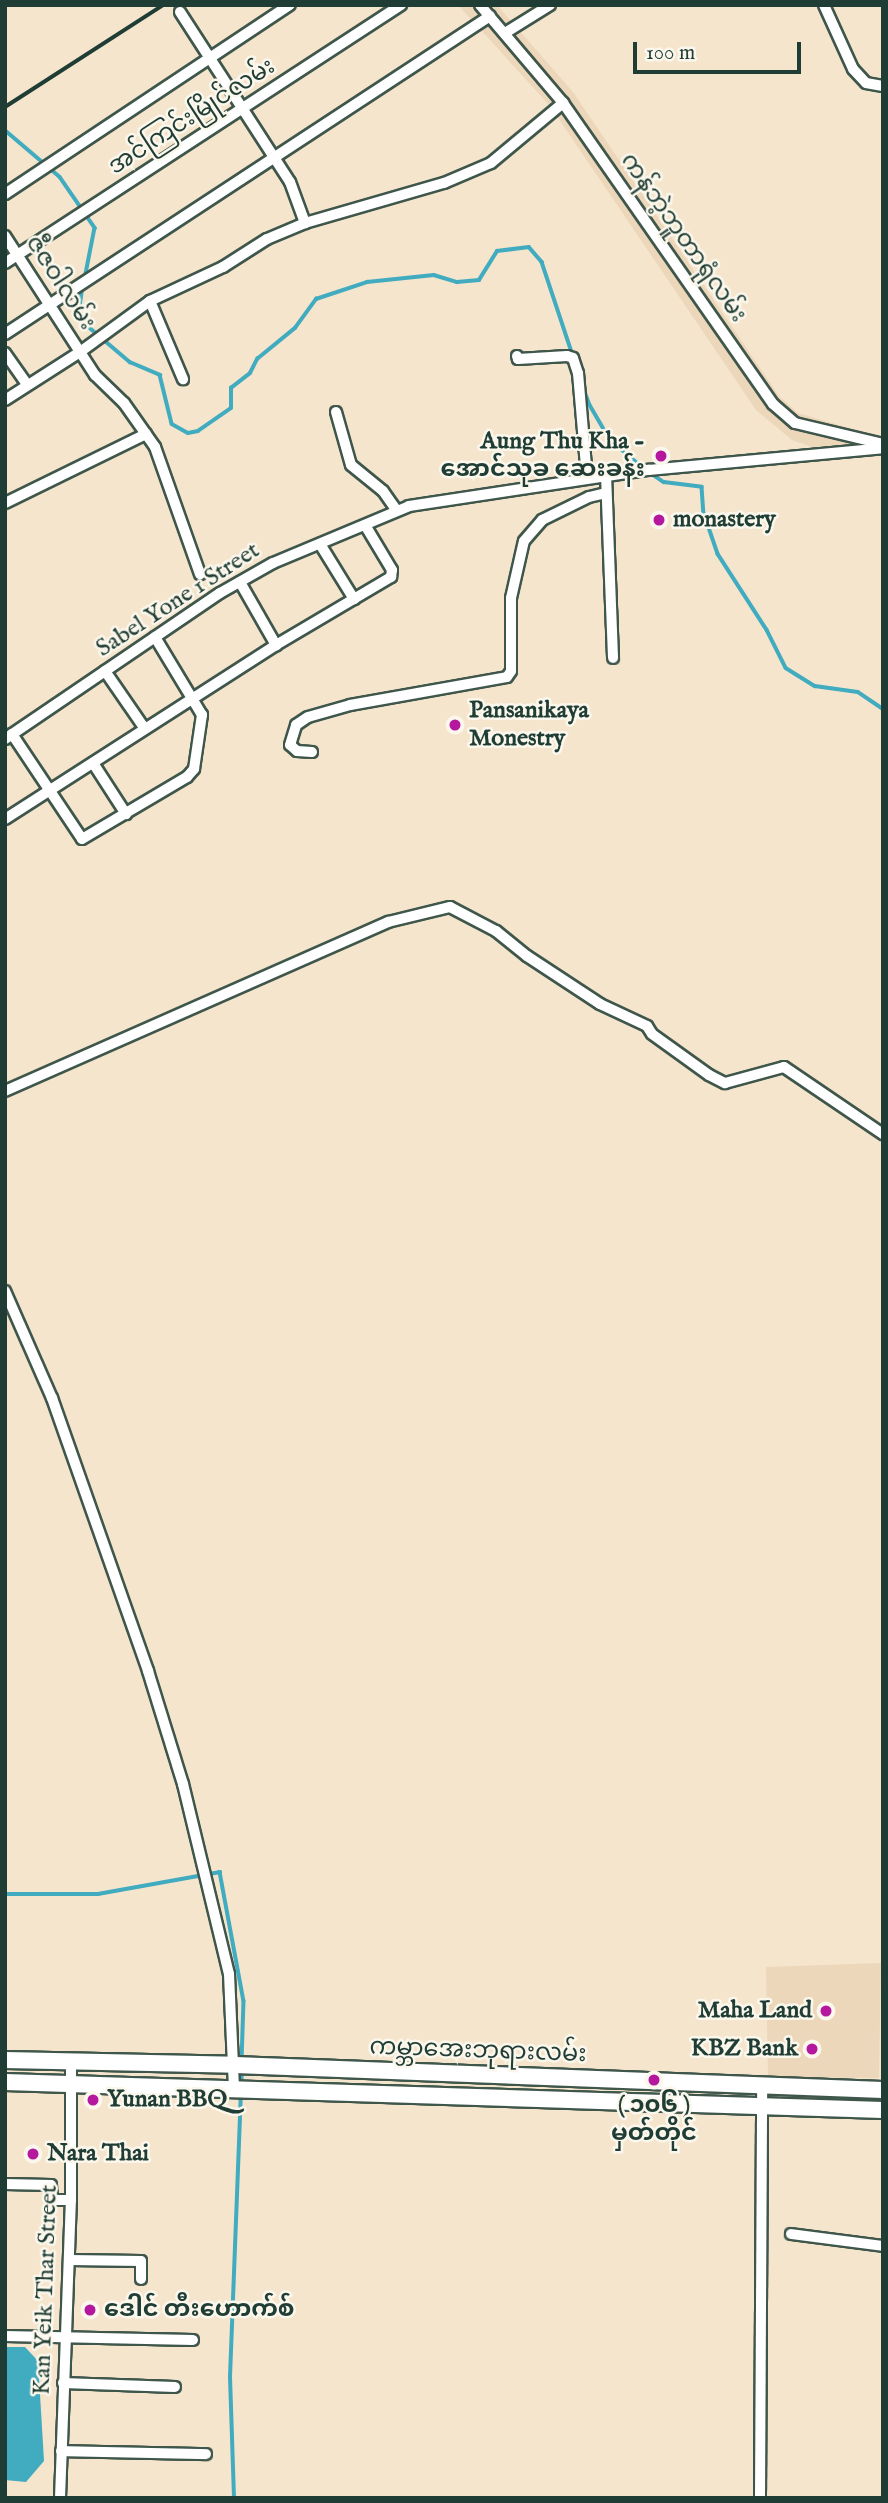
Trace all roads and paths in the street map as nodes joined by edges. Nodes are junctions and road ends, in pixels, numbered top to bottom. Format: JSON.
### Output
{"nodes":[{"id":1,"x":290,"y":5,"type":"edge"},
{"id":2,"x":401,"y":5,"type":"edge"},
{"id":3,"x":480,"y":5,"type":"edge"},
{"id":4,"x":550,"y":5,"type":"edge"},
{"id":5,"x":824,"y":5,"type":"edge"},
{"id":6,"x":180,"y":12,"type":"dead end"},
{"id":7,"x":489,"y":16,"type":"junction"},
{"id":8,"x":505,"y":33,"type":"junction"},
{"id":9,"x":209,"y":58,"type":"junction"},
{"id":10,"x":883,"y":86,"type":"edge"},
{"id":11,"x":563,"y":103,"type":"junction"},
{"id":12,"x":242,"y":109,"type":"junction"},
{"id":13,"x":273,"y":156,"type":"junction"},
{"id":14,"x":5,"y":194,"type":"edge"},
{"id":15,"x":305,"y":223,"type":"junction"},
{"id":16,"x":5,"y":236,"type":"edge"},
{"id":17,"x":18,"y":256,"type":"junction"},
{"id":18,"x":5,"y":263,"type":"edge"},
{"id":19,"x":150,"y":302,"type":"junction"},
{"id":20,"x":50,"y":305,"type":"junction"},
{"id":21,"x":5,"y":334,"type":"edge"},
{"id":22,"x":5,"y":352,"type":"edge"},
{"id":23,"x":80,"y":352,"type":"junction"},
{"id":24,"x":517,"y":356,"type":"dead end"},
{"id":25,"x":183,"y":379,"type":"dead end"},
{"id":26,"x":27,"y":385,"type":"junction"},
{"id":27,"x":5,"y":400,"type":"edge"},
{"id":28,"x":336,"y":412,"type":"dead end"},
{"id":29,"x":146,"y":434,"type":"junction"},
{"id":30,"x":883,"y":446,"type":"edge"},
{"id":31,"x":606,"y":475,"type":"junction"},
{"id":32,"x":587,"y":479,"type":"junction"},
{"id":33,"x":606,"y":493,"type":"junction"},
{"id":34,"x":5,"y":503,"type":"edge"},
{"id":35,"x":397,"y":511,"type":"junction"},
{"id":36,"x":365,"y":526,"type":"junction"},
{"id":37,"x":320,"y":544,"type":"junction"},
{"id":38,"x":200,"y":574,"type":"dead end"},
{"id":39,"x":240,"y":582,"type":"junction"},
{"id":40,"x":355,"y":599,"type":"junction"},
{"id":41,"x":155,"y":637,"type":"junction"},
{"id":42,"x":276,"y":645,"type":"junction"},
{"id":43,"x":613,"y":658,"type":"dead end"},
{"id":44,"x":105,"y":671,"type":"junction"},
{"id":45,"x":194,"y":698,"type":"junction"},
{"id":46,"x":145,"y":729,"type":"junction"},
{"id":47,"x":8,"y":736,"type":"edge"},
{"id":48,"x":312,"y":752,"type":"dead end"},
{"id":49,"x":93,"y":763,"type":"junction"},
{"id":50,"x":48,"y":792,"type":"junction"},
{"id":51,"x":126,"y":814,"type":"junction"},
{"id":52,"x":5,"y":819,"type":"edge"},
{"id":53,"x":5,"y":1091,"type":"edge"},
{"id":54,"x":883,"y":1134,"type":"edge"},
{"id":55,"x":5,"y":1291,"type":"edge"},
{"id":56,"x":5,"y":2060,"type":"edge"},
{"id":57,"x":71,"y":2062,"type":"junction"},
{"id":58,"x":235,"y":2065,"type":"junction"},
{"id":59,"x":293,"y":2068,"type":"junction"},
{"id":60,"x":5,"y":2082,"type":"edge"},
{"id":61,"x":762,"y":2083,"type":"junction"},
{"id":62,"x":73,"y":2084,"type":"junction"},
{"id":63,"x":239,"y":2089,"type":"junction"},
{"id":64,"x":293,"y":2090,"type":"junction"},
{"id":65,"x":883,"y":2090,"type":"edge"},
{"id":66,"x":762,"y":2104,"type":"junction"},
{"id":67,"x":883,"y":2110,"type":"edge"},
{"id":68,"x":5,"y":2184,"type":"edge"},
{"id":69,"x":71,"y":2200,"type":"junction"},
{"id":70,"x":791,"y":2234,"type":"dead end"},
{"id":71,"x":883,"y":2246,"type":"edge"},
{"id":72,"x":69,"y":2260,"type":"junction"},
{"id":73,"x":141,"y":2279,"type":"dead end"},
{"id":74,"x":5,"y":2336,"type":"edge"},
{"id":75,"x":66,"y":2339,"type":"junction"},
{"id":76,"x":193,"y":2340,"type":"dead end"},
{"id":77,"x":63,"y":2383,"type":"junction"},
{"id":78,"x":175,"y":2387,"type":"dead end"},
{"id":79,"x":61,"y":2451,"type":"junction"},
{"id":80,"x":206,"y":2454,"type":"dead end"},
{"id":81,"x":60,"y":2498,"type":"edge"},
{"id":82,"x":760,"y":2498,"type":"edge"}],
"edges":[{"from":1,"to":9,"type":"street"},
{"from":2,"to":12,"type":"street","name":"အင်ကြင်းမြိုင်လမ်း"},
{"from":3,"to":7,"type":"street","name":"ကန်ဘဲ့ဘူတာရုံလမ်း"},
{"from":4,"to":8,"type":"street"},
{"from":5,"to":10,"type":"street"},
{"from":6,"to":9,"type":"street"},
{"from":7,"to":8,"type":"street","name":"ကန်ဘဲ့ဘူတာရုံလမ်း"},
{"from":7,"to":13,"type":"street"},
{"from":8,"to":11,"type":"street","name":"ကန်ဘဲ့ဘူတာရုံလမ်း"},
{"from":9,"to":12,"type":"street"},
{"from":9,"to":14,"type":"street"},
{"from":11,"to":15,"type":"street"},
{"from":11,"to":30,"type":"street","name":"ကန်ဘဲ့ဘူတာရုံလမ်း"},
{"from":12,"to":13,"type":"street"},
{"from":12,"to":17,"type":"street","name":"အင်ကြင်းမြိုင်လမ်း"},
{"from":13,"to":15,"type":"street"},
{"from":13,"to":20,"type":"street"},
{"from":15,"to":19,"type":"street"},
{"from":16,"to":17,"type":"street","name":"ဇီဇဝါလမ်း"},
{"from":17,"to":18,"type":"street","name":"အင်ကြင်းမြိုင်လမ်း"},
{"from":17,"to":20,"type":"street","name":"ဇီဇဝါလမ်း"},
{"from":19,"to":23,"type":"street"},
{"from":19,"to":25,"type":"street"},
{"from":20,"to":21,"type":"street"},
{"from":20,"to":23,"type":"street","name":"ဇီဇဝါလမ်း"},
{"from":22,"to":26,"type":"street"},
{"from":23,"to":26,"type":"street"},
{"from":23,"to":29,"type":"street","name":"ဇီဇဝါလမ်း"},
{"from":24,"to":32,"type":"street"},
{"from":26,"to":27,"type":"street"},
{"from":28,"to":35,"type":"street"},
{"from":29,"to":34,"type":"street"},
{"from":29,"to":38,"type":"street","name":"ဇီဇဝါလမ်း"},
{"from":30,"to":31,"type":"street","name":"Sabel Yone 1 Street"},
{"from":31,"to":32,"type":"street","name":"Sabel Yone 1 Street"},
{"from":31,"to":33,"type":"street"},
{"from":32,"to":35,"type":"street","name":"Sabel Yone 1 Street"},
{"from":33,"to":43,"type":"street"},
{"from":33,"to":48,"type":"street"},
{"from":35,"to":36,"type":"street","name":"Sabel Yone 1 Street"},
{"from":36,"to":37,"type":"street","name":"Sabel Yone 1 Street"},
{"from":36,"to":40,"type":"street"},
{"from":37,"to":39,"type":"street","name":"Sabel Yone 1 Street"},
{"from":37,"to":40,"type":"street"},
{"from":39,"to":41,"type":"street","name":"Sabel Yone 1 Street"},
{"from":39,"to":42,"type":"street"},
{"from":40,"to":42,"type":"street"},
{"from":41,"to":44,"type":"street","name":"Sabel Yone 1 Street"},
{"from":41,"to":45,"type":"street"},
{"from":42,"to":45,"type":"street"},
{"from":44,"to":46,"type":"street"},
{"from":44,"to":47,"type":"street","name":"Sabel Yone 1 Street"},
{"from":45,"to":46,"type":"street"},
{"from":45,"to":51,"type":"street"},
{"from":46,"to":49,"type":"street"},
{"from":47,"to":50,"type":"street"},
{"from":49,"to":50,"type":"street"},
{"from":49,"to":51,"type":"street"},
{"from":50,"to":51,"type":"street"},
{"from":50,"to":52,"type":"street"},
{"from":53,"to":54,"type":"street"},
{"from":55,"to":58,"type":"street"},
{"from":56,"to":57,"type":"main road","name":"ကမ္ဘာအေးဘုရားလမ်း"},
{"from":57,"to":58,"type":"main road","name":"ကမ္ဘာအေးဘုရားလမ်း"},
{"from":57,"to":62,"type":"street","name":"Kan Yeik Thar Street"},
{"from":58,"to":59,"type":"main road","name":"ကမ္ဘာအေးဘုရားလမ်း"},
{"from":58,"to":63,"type":"street"},
{"from":59,"to":61,"type":"main road","name":"ကမ္ဘာအေးဘုရားလမ်း"},
{"from":59,"to":64,"type":"main road"},
{"from":60,"to":62,"type":"main road","name":"ကမ္ဘာအေးဘုရားလမ်း"},
{"from":61,"to":65,"type":"main road","name":"ကမ္ဘာအေးဘုရားလမ်း"},
{"from":61,"to":66,"type":"street"},
{"from":62,"to":63,"type":"main road","name":"ကမ္ဘာအေးဘုရားလမ်း"},
{"from":62,"to":69,"type":"street","name":"Kan Yeik Thar Street"},
{"from":63,"to":64,"type":"main road","name":"ကမ္ဘာအေးဘုရားလမ်း"},
{"from":64,"to":66,"type":"main road","name":"ကမ္ဘာအေးဘုရားလမ်း"},
{"from":66,"to":67,"type":"main road","name":"ကမ္ဘာအေးဘုရားလမ်း"},
{"from":66,"to":82,"type":"street"},
{"from":68,"to":69,"type":"street"},
{"from":69,"to":72,"type":"street","name":"Kan Yeik Thar Street"},
{"from":70,"to":71,"type":"street"},
{"from":72,"to":73,"type":"street"},
{"from":72,"to":75,"type":"street","name":"Kan Yeik Thar Street"},
{"from":74,"to":75,"type":"street"},
{"from":75,"to":76,"type":"street"},
{"from":75,"to":77,"type":"street","name":"Kan Yeik Thar Street"},
{"from":77,"to":78,"type":"street"},
{"from":77,"to":79,"type":"street","name":"Kan Yeik Thar Street"},
{"from":79,"to":80,"type":"street"},
{"from":79,"to":81,"type":"street","name":"Kan Yeik Thar Street"}]}
